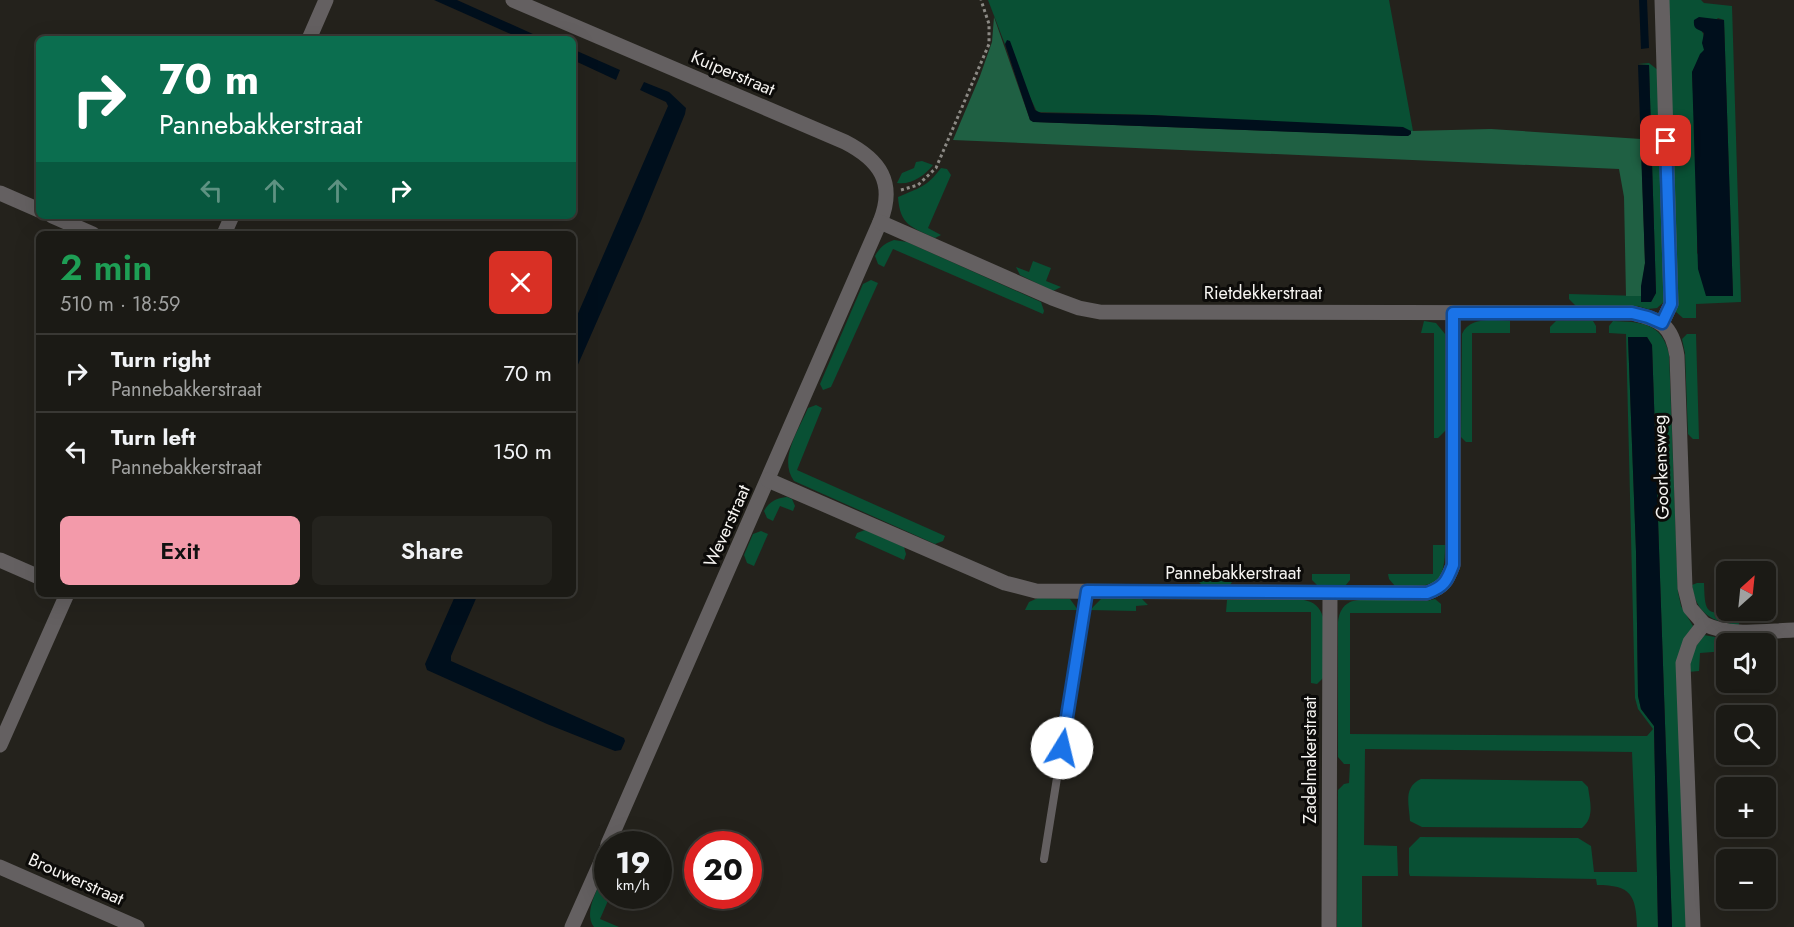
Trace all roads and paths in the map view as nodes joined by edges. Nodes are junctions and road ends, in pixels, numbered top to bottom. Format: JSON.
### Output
{"nodes":[{"id":1,"x":326,"y":0,"type":"edge"},
{"id":2,"x":513,"y":0,"type":"edge"},
{"id":3,"x":981,"y":0,"type":"edge"},
{"id":4,"x":1662,"y":0,"type":"edge"},
{"id":5,"x":310,"y":36,"type":"edge"},
{"id":6,"x":0,"y":193,"type":"edge"},
{"id":7,"x":887,"y":193,"type":"junction"},
{"id":8,"x":36,"y":209,"type":"edge"},
{"id":9,"x":59,"y":219,"type":"edge"},
{"id":10,"x":880,"y":222,"type":"junction"},
{"id":11,"x":86,"y":231,"type":"edge"},
{"id":12,"x":1453,"y":313,"type":"junction"},
{"id":13,"x":1662,"y":323,"type":"junction"},
{"id":14,"x":768,"y":480,"type":"junction"},
{"id":15,"x":0,"y":560,"type":"edge"},
{"id":16,"x":36,"y":576,"type":"edge"},
{"id":17,"x":1087,"y":591,"type":"junction"},
{"id":18,"x":1330,"y":593,"type":"junction"},
{"id":19,"x":66,"y":597,"type":"edge"},
{"id":20,"x":1704,"y":624,"type":"junction"},
{"id":21,"x":1794,"y":630,"type":"edge"},
{"id":22,"x":0,"y":745,"type":"edge"},
{"id":23,"x":614,"y":831,"type":"edge"},
{"id":24,"x":1044,"y":859,"type":"dead end"},
{"id":25,"x":0,"y":867,"type":"edge"},
{"id":26,"x":594,"y":877,"type":"edge"},
{"id":27,"x":137,"y":927,"type":"edge"},
{"id":28,"x":572,"y":927,"type":"edge"},
{"id":29,"x":1329,"y":927,"type":"edge"},
{"id":30,"x":1693,"y":927,"type":"edge"}],
"edges":[{"from":1,"to":5,"type":"street"},
{"from":2,"to":7,"type":"street","name":"Kuiperstraat"},
{"from":3,"to":7,"type":"path"},
{"from":4,"to":13,"type":"street"},
{"from":6,"to":8,"type":"street"},
{"from":7,"to":10,"type":"street"},
{"from":9,"to":11,"type":"street"},
{"from":10,"to":12,"type":"street","name":"Rietdekkerstraat"},
{"from":10,"to":14,"type":"street","name":"Weverstraat"},
{"from":12,"to":13,"type":"street","name":"Rietdekkerstraat"},
{"from":12,"to":18,"type":"street","name":"Pannebakkerstraat"},
{"from":13,"to":20,"type":"street","name":"Goorkensweg"},
{"from":14,"to":17,"type":"street","name":"Pannebakkerstraat"},
{"from":14,"to":23,"type":"street","name":"Weverstraat"},
{"from":15,"to":16,"type":"street"},
{"from":17,"to":18,"type":"street","name":"Pannebakkerstraat"},
{"from":17,"to":24,"type":"lane"},
{"from":18,"to":29,"type":"street","name":"Zadelmakerstraat"},
{"from":19,"to":22,"type":"street"},
{"from":20,"to":21,"type":"street"},
{"from":20,"to":30,"type":"street"},
{"from":25,"to":27,"type":"street","name":"Brouwerstraat"},
{"from":26,"to":28,"type":"street","name":"Weverstraat"}]}
